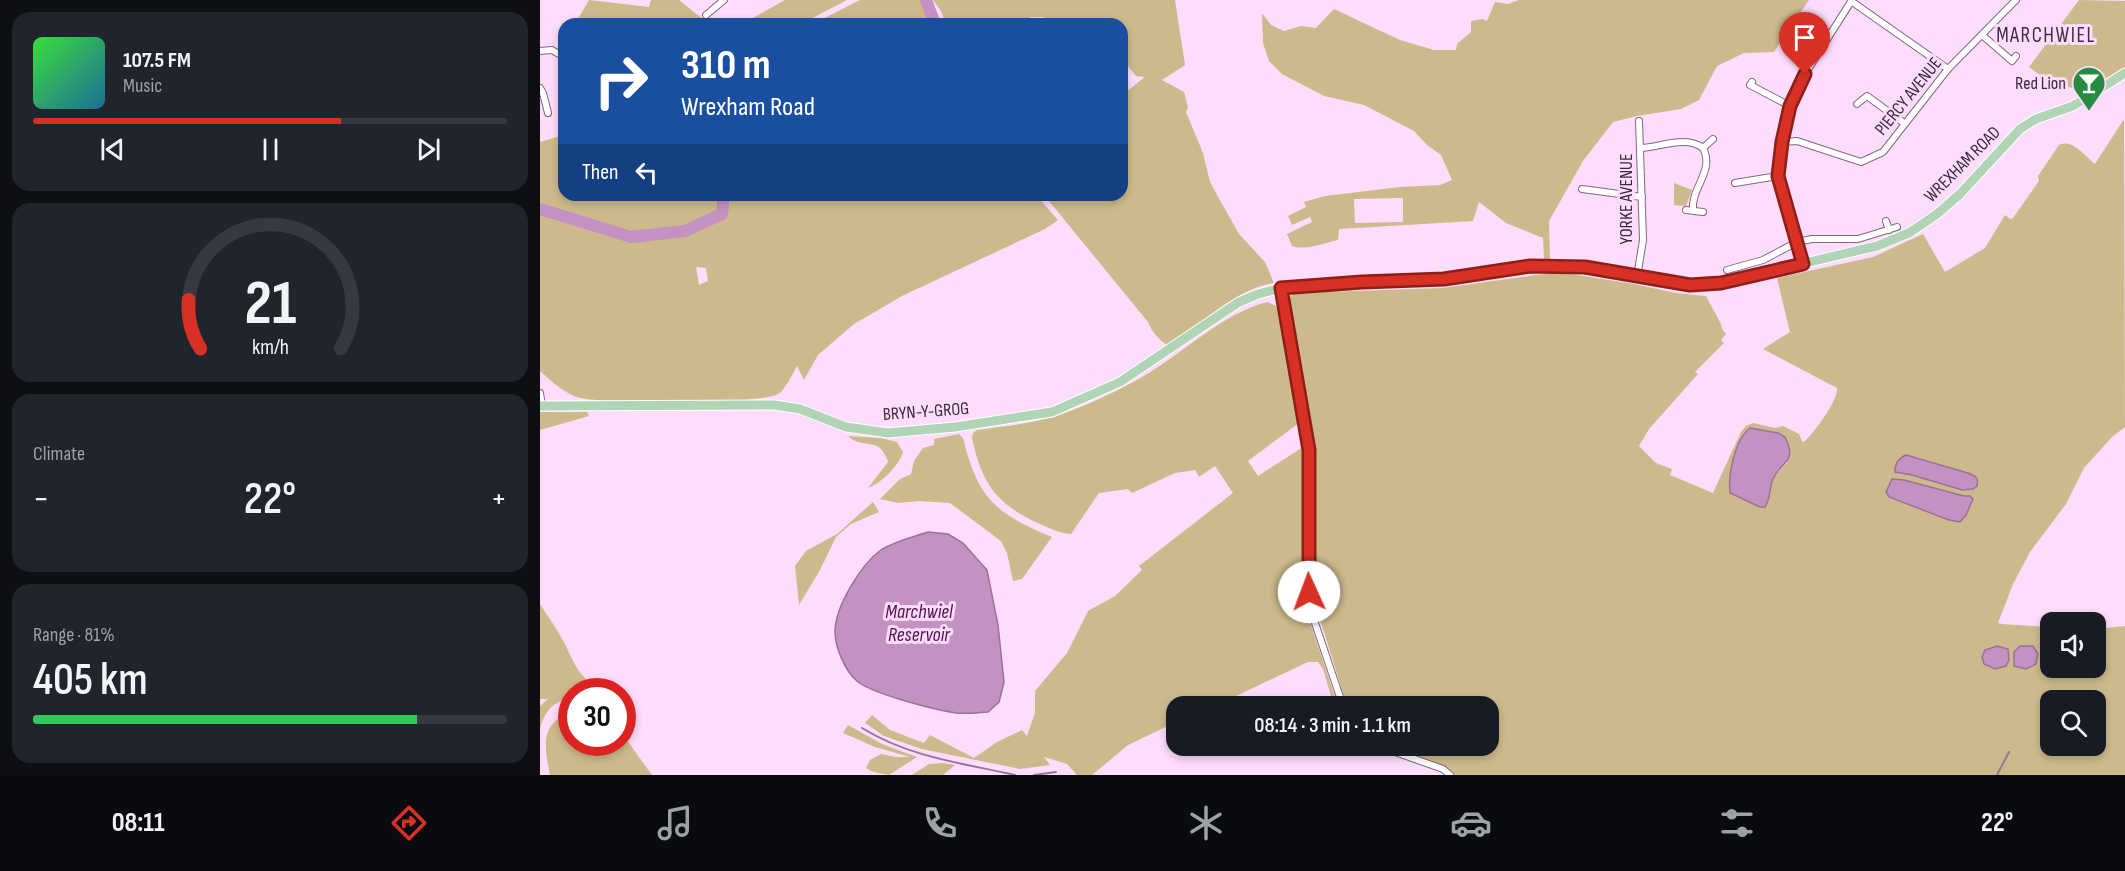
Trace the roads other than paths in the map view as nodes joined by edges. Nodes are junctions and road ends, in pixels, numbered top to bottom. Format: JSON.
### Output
{"nodes":[{"id":1,"x":724,"y":0,"type":"edge"},
{"id":2,"x":2016,"y":0,"type":"edge"},
{"id":3,"x":1852,"y":1,"type":"edge"},
{"id":4,"x":706,"y":15,"type":"dead end"},
{"id":5,"x":1982,"y":34,"type":"junction"},
{"id":6,"x":540,"y":51,"type":"edge"},
{"id":7,"x":558,"y":54,"type":"edge"},
{"id":8,"x":2016,"y":56,"type":"dead end"},
{"id":9,"x":1948,"y":69,"type":"junction"},
{"id":10,"x":2125,"y":73,"type":"edge"},
{"id":11,"x":1750,"y":86,"type":"dead end"},
{"id":12,"x":540,"y":88,"type":"edge"},
{"id":13,"x":1857,"y":104,"type":"dead end"},
{"id":14,"x":1790,"y":106,"type":"junction"},
{"id":15,"x":545,"y":109,"type":"edge"},
{"id":16,"x":1639,"y":121,"type":"dead end"},
{"id":17,"x":1904,"y":123,"type":"junction"},
{"id":18,"x":1713,"y":139,"type":"dead end"},
{"id":19,"x":1782,"y":142,"type":"junction"},
{"id":20,"x":1641,"y":148,"type":"junction"},
{"id":21,"x":1703,"y":148,"type":"junction"},
{"id":22,"x":1778,"y":176,"type":"junction"},
{"id":23,"x":1735,"y":183,"type":"dead end"},
{"id":24,"x":1602,"y":184,"type":"dead end"},
{"id":25,"x":1582,"y":189,"type":"dead end"},
{"id":26,"x":1602,"y":191,"type":"junction"},
{"id":27,"x":1642,"y":197,"type":"junction"},
{"id":28,"x":1703,"y":212,"type":"dead end"},
{"id":29,"x":1886,"y":221,"type":"dead end"},
{"id":30,"x":1897,"y":227,"type":"dead end"},
{"id":31,"x":1889,"y":230,"type":"junction"},
{"id":32,"x":1797,"y":242,"type":"junction"},
{"id":33,"x":1738,"y":259,"type":"dead end"},
{"id":34,"x":1803,"y":264,"type":"junction"},
{"id":35,"x":1740,"y":267,"type":"junction"},
{"id":36,"x":1727,"y":270,"type":"dead end"},
{"id":37,"x":1637,"y":278,"type":"junction"},
{"id":38,"x":1281,"y":288,"type":"junction"},
{"id":39,"x":540,"y":393,"type":"edge"},
{"id":40,"x":541,"y":406,"type":"edge"},
{"id":41,"x":1340,"y":696,"type":"edge"},
{"id":42,"x":1405,"y":756,"type":"edge"},
{"id":43,"x":1450,"y":775,"type":"edge"}],
"edges":[{"from":1,"to":4,"type":"street"},
{"from":2,"to":5,"type":"street","name":"PIERCY AVENUE"},
{"from":3,"to":9,"type":"street"},
{"from":3,"to":14,"type":"street"},
{"from":5,"to":8,"type":"street"},
{"from":5,"to":9,"type":"street","name":"PIERCY AVENUE"},
{"from":6,"to":7,"type":"street"},
{"from":9,"to":17,"type":"street","name":"PIERCY AVENUE"},
{"from":10,"to":34,"type":"main road","name":"WREXHAM ROAD"},
{"from":11,"to":14,"type":"street"},
{"from":12,"to":15,"type":"street"},
{"from":13,"to":17,"type":"street"},
{"from":14,"to":19,"type":"street"},
{"from":16,"to":20,"type":"street","name":"YORKE AVENUE"},
{"from":17,"to":19,"type":"street","name":"PIERCY AVENUE"},
{"from":18,"to":21,"type":"street"},
{"from":19,"to":22,"type":"street"},
{"from":20,"to":21,"type":"street"},
{"from":20,"to":27,"type":"street","name":"YORKE AVENUE"},
{"from":21,"to":28,"type":"street"},
{"from":22,"to":23,"type":"street"},
{"from":22,"to":32,"type":"street"},
{"from":24,"to":26,"type":"street"},
{"from":25,"to":26,"type":"street"},
{"from":26,"to":27,"type":"street"},
{"from":27,"to":37,"type":"street","name":"YORKE AVENUE"},
{"from":29,"to":31,"type":"street"},
{"from":30,"to":31,"type":"street"},
{"from":31,"to":32,"type":"street"},
{"from":32,"to":34,"type":"street"},
{"from":32,"to":35,"type":"street"},
{"from":33,"to":35,"type":"street"},
{"from":34,"to":37,"type":"main road","name":"WREXHAM ROAD"},
{"from":35,"to":36,"type":"street"},
{"from":37,"to":38,"type":"main road","name":"WREXHAM ROAD"},
{"from":38,"to":40,"type":"main road","name":"BRYN-Y-GROG"},
{"from":38,"to":41,"type":"street"},
{"from":39,"to":40,"type":"street"},
{"from":42,"to":43,"type":"street"}]}
